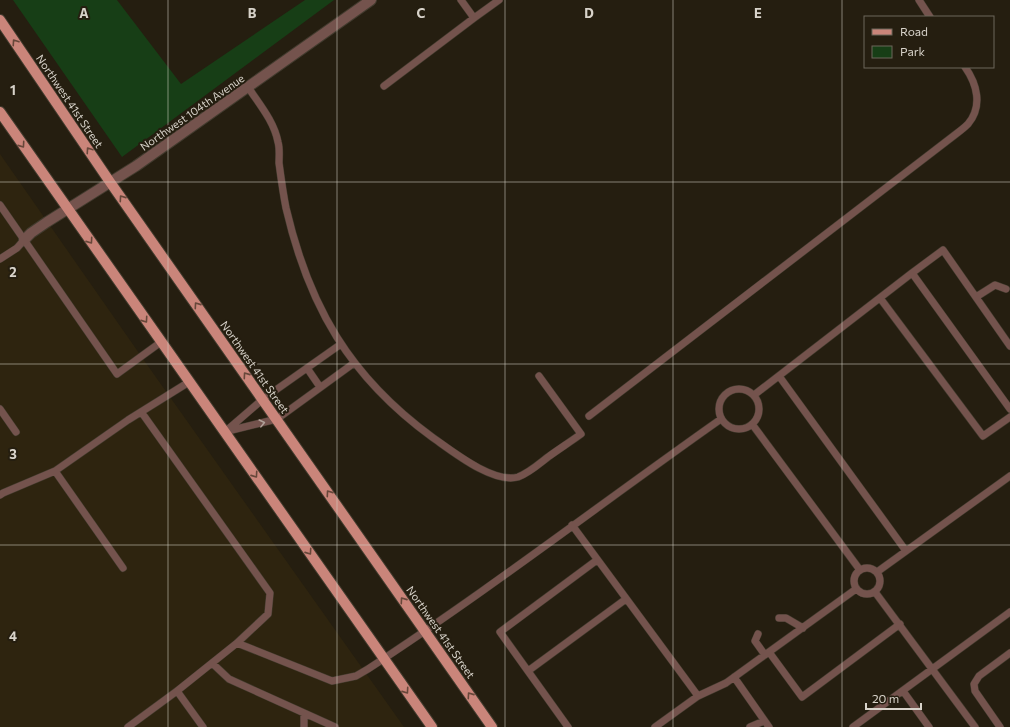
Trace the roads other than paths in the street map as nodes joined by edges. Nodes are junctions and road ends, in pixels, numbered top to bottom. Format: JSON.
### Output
{"nodes":[{"id":1,"x":371,"y":0,"type":"edge"},
{"id":2,"x":461,"y":0,"type":"edge"},
{"id":3,"x":499,"y":0,"type":"edge"},
{"id":4,"x":919,"y":0,"type":"edge"},
{"id":5,"x":929,"y":16,"type":"edge"},
{"id":6,"x":474,"y":18,"type":"junction"},
{"id":7,"x":0,"y":20,"type":"edge"},
{"id":8,"x":967,"y":68,"type":"edge"},
{"id":9,"x":384,"y":86,"type":"dead end"},
{"id":10,"x":248,"y":87,"type":"junction"},
{"id":11,"x":0,"y":112,"type":"edge"},
{"id":12,"x":110,"y":182,"type":"junction"},
{"id":13,"x":0,"y":205,"type":"edge"},
{"id":14,"x":67,"y":209,"type":"junction"},
{"id":15,"x":24,"y":240,"type":"junction"},
{"id":16,"x":0,"y":259,"type":"edge"},
{"id":17,"x":912,"y":273,"type":"junction"},
{"id":18,"x":1006,"y":289,"type":"dead end"},
{"id":19,"x":976,"y":297,"type":"junction"},
{"id":20,"x":880,"y":298,"type":"junction"},
{"id":21,"x":1007,"y":335,"type":"edge"},
{"id":22,"x":161,"y":342,"type":"junction"},
{"id":23,"x":341,"y":344,"type":"junction"},
{"id":24,"x":1010,"y":346,"type":"edge"},
{"id":25,"x":354,"y":363,"type":"junction"},
{"id":26,"x":307,"y":368,"type":"junction"},
{"id":27,"x":539,"y":376,"type":"dead end"},
{"id":28,"x":778,"y":376,"type":"junction"},
{"id":29,"x":189,"y":382,"type":"junction"},
{"id":30,"x":320,"y":387,"type":"junction"},
{"id":31,"x":754,"y":395,"type":"junction"},
{"id":32,"x":263,"y":399,"type":"junction"},
{"id":33,"x":0,"y":409,"type":"edge"},
{"id":34,"x":1010,"y":409,"type":"edge"},
{"id":35,"x":142,"y":413,"type":"junction"},
{"id":36,"x":589,"y":416,"type":"dead end"},
{"id":37,"x":1010,"y":417,"type":"edge"},
{"id":38,"x":277,"y":419,"type":"junction"},
{"id":39,"x":722,"y":419,"type":"junction"},
{"id":40,"x":752,"y":424,"type":"junction"},
{"id":41,"x":16,"y":432,"type":"dead end"},
{"id":42,"x":224,"y":432,"type":"junction"},
{"id":43,"x":55,"y":471,"type":"junction"},
{"id":44,"x":1010,"y":476,"type":"edge"},
{"id":45,"x":0,"y":495,"type":"edge"},
{"id":46,"x":572,"y":525,"type":"junction"},
{"id":47,"x":906,"y":551,"type":"junction"},
{"id":48,"x":597,"y":560,"type":"junction"},
{"id":49,"x":123,"y":568,"type":"dead end"},
{"id":50,"x":860,"y":570,"type":"junction"},
{"id":51,"x":877,"y":572,"type":"junction"},
{"id":52,"x":856,"y":589,"type":"junction"},
{"id":53,"x":875,"y":592,"type":"junction"},
{"id":54,"x":626,"y":599,"type":"junction"},
{"id":55,"x":1010,"y":612,"type":"edge"},
{"id":56,"x":779,"y":618,"type":"dead end"},
{"id":57,"x":900,"y":624,"type":"junction"},
{"id":58,"x":803,"y":628,"type":"junction"},
{"id":59,"x":426,"y":632,"type":"junction"},
{"id":60,"x":758,"y":634,"type":"dead end"},
{"id":61,"x":237,"y":643,"type":"junction"},
{"id":62,"x":1010,"y":653,"type":"edge"},
{"id":63,"x":767,"y":654,"type":"junction"},
{"id":64,"x":384,"y":659,"type":"junction"},
{"id":65,"x":212,"y":663,"type":"junction"},
{"id":66,"x":932,"y":668,"type":"junction"},
{"id":67,"x":528,"y":671,"type":"junction"},
{"id":68,"x":734,"y":677,"type":"junction"},
{"id":69,"x":177,"y":691,"type":"junction"},
{"id":70,"x":903,"y":691,"type":"junction"},
{"id":71,"x":698,"y":696,"type":"junction"},
{"id":72,"x":304,"y":713,"type":"junction"},
{"id":73,"x":766,"y":724,"type":"edge"},
{"id":74,"x":128,"y":727,"type":"edge"},
{"id":75,"x":203,"y":727,"type":"edge"},
{"id":76,"x":304,"y":727,"type":"edge"},
{"id":77,"x":335,"y":727,"type":"edge"},
{"id":78,"x":432,"y":727,"type":"edge"},
{"id":79,"x":492,"y":727,"type":"edge"},
{"id":80,"x":568,"y":727,"type":"edge"},
{"id":81,"x":655,"y":727,"type":"edge"},
{"id":82,"x":750,"y":727,"type":"edge"},
{"id":83,"x":853,"y":727,"type":"edge"},
{"id":84,"x":929,"y":727,"type":"edge"},
{"id":85,"x":975,"y":727,"type":"edge"},
{"id":86,"x":1000,"y":727,"type":"edge"}],
"edges":[{"from":1,"to":10,"type":"street","name":"Northwest 104th Avenue"},
{"from":2,"to":6,"type":"lane"},
{"from":3,"to":6,"type":"lane"},
{"from":4,"to":5,"type":"lane"},
{"from":6,"to":9,"type":"lane"},
{"from":12,"to":7,"type":"main road","name":"Northwest 41st Street","one_way":true},
{"from":8,"to":36,"type":"lane"},
{"from":10,"to":12,"type":"street","name":"Northwest 104th Avenue"},
{"from":10,"to":23,"type":"lane"},
{"from":11,"to":14,"type":"main road","one_way":true},
{"from":12,"to":14,"type":"street","name":"Northwest 104th Avenue"},
{"from":32,"to":12,"type":"main road","name":"Northwest 41st Street","one_way":true},
{"from":13,"to":15,"type":"lane"},
{"from":14,"to":15,"type":"street","name":"Northwest 104th Avenue"},
{"from":14,"to":22,"type":"main road","one_way":true},
{"from":15,"to":16,"type":"lane"},
{"from":15,"to":22,"type":"lane"},
{"from":17,"to":19,"type":"lane"},
{"from":17,"to":20,"type":"lane"},
{"from":17,"to":34,"type":"lane"},
{"from":18,"to":19,"type":"lane"},
{"from":19,"to":21,"type":"lane"},
{"from":20,"to":28,"type":"lane"},
{"from":20,"to":37,"type":"lane"},
{"from":21,"to":24,"type":"lane"},
{"from":22,"to":29,"type":"main road"},
{"from":23,"to":25,"type":"lane"},
{"from":23,"to":26,"type":"lane"},
{"from":25,"to":27,"type":"lane"},
{"from":25,"to":30,"type":"lane"},
{"from":26,"to":30,"type":"lane"},
{"from":26,"to":32,"type":"lane"},
{"from":28,"to":31,"type":"lane"},
{"from":28,"to":47,"type":"lane"},
{"from":29,"to":35,"type":"lane"},
{"from":29,"to":42,"type":"main road"},
{"from":30,"to":38,"type":"lane"},
{"from":31,"to":39,"type":"lane"},
{"from":31,"to":40,"type":"lane"},
{"from":32,"to":38,"type":"main road","name":"Northwest 41st Street"},
{"from":32,"to":42,"type":"lane"},
{"from":33,"to":41,"type":"lane"},
{"from":35,"to":43,"type":"lane"},
{"from":35,"to":61,"type":"lane"},
{"from":42,"to":38,"type":"lane","one_way":true},
{"from":59,"to":38,"type":"main road","name":"Northwest 41st Street","one_way":true},
{"from":39,"to":40,"type":"lane"},
{"from":39,"to":46,"type":"lane"},
{"from":40,"to":50,"type":"lane"},
{"from":42,"to":64,"type":"main road","one_way":true},
{"from":43,"to":45,"type":"lane"},
{"from":43,"to":49,"type":"lane"},
{"from":44,"to":47,"type":"lane"},
{"from":46,"to":48,"type":"lane"},
{"from":46,"to":59,"type":"lane"},
{"from":47,"to":51,"type":"lane"},
{"from":48,"to":54,"type":"lane"},
{"from":48,"to":67,"type":"lane"},
{"from":50,"to":51,"type":"lane"},
{"from":50,"to":52,"type":"lane"},
{"from":51,"to":53,"type":"lane"},
{"from":52,"to":53,"type":"lane"},
{"from":52,"to":58,"type":"lane"},
{"from":53,"to":57,"type":"lane"},
{"from":54,"to":67,"type":"lane"},
{"from":54,"to":71,"type":"lane"},
{"from":55,"to":66,"type":"lane"},
{"from":56,"to":58,"type":"lane"},
{"from":57,"to":63,"type":"lane"},
{"from":57,"to":66,"type":"lane"},
{"from":58,"to":63,"type":"lane"},
{"from":59,"to":64,"type":"lane"},
{"from":79,"to":59,"type":"main road","name":"Northwest 41st Street","one_way":true},
{"from":60,"to":63,"type":"lane"},
{"from":61,"to":64,"type":"lane"},
{"from":61,"to":65,"type":"lane"},
{"from":62,"to":86,"type":"lane"},
{"from":63,"to":68,"type":"lane"},
{"from":64,"to":78,"type":"main road","one_way":true},
{"from":65,"to":69,"type":"lane"},
{"from":65,"to":72,"type":"lane"},
{"from":66,"to":70,"type":"lane"},
{"from":66,"to":85,"type":"lane"},
{"from":67,"to":80,"type":"lane"},
{"from":68,"to":71,"type":"lane"},
{"from":68,"to":73,"type":"lane"},
{"from":69,"to":74,"type":"lane"},
{"from":69,"to":75,"type":"lane"},
{"from":70,"to":83,"type":"lane"},
{"from":70,"to":84,"type":"lane"},
{"from":71,"to":81,"type":"lane"},
{"from":72,"to":76,"type":"lane"},
{"from":72,"to":77,"type":"lane"},
{"from":73,"to":82,"type":"lane"}]}
